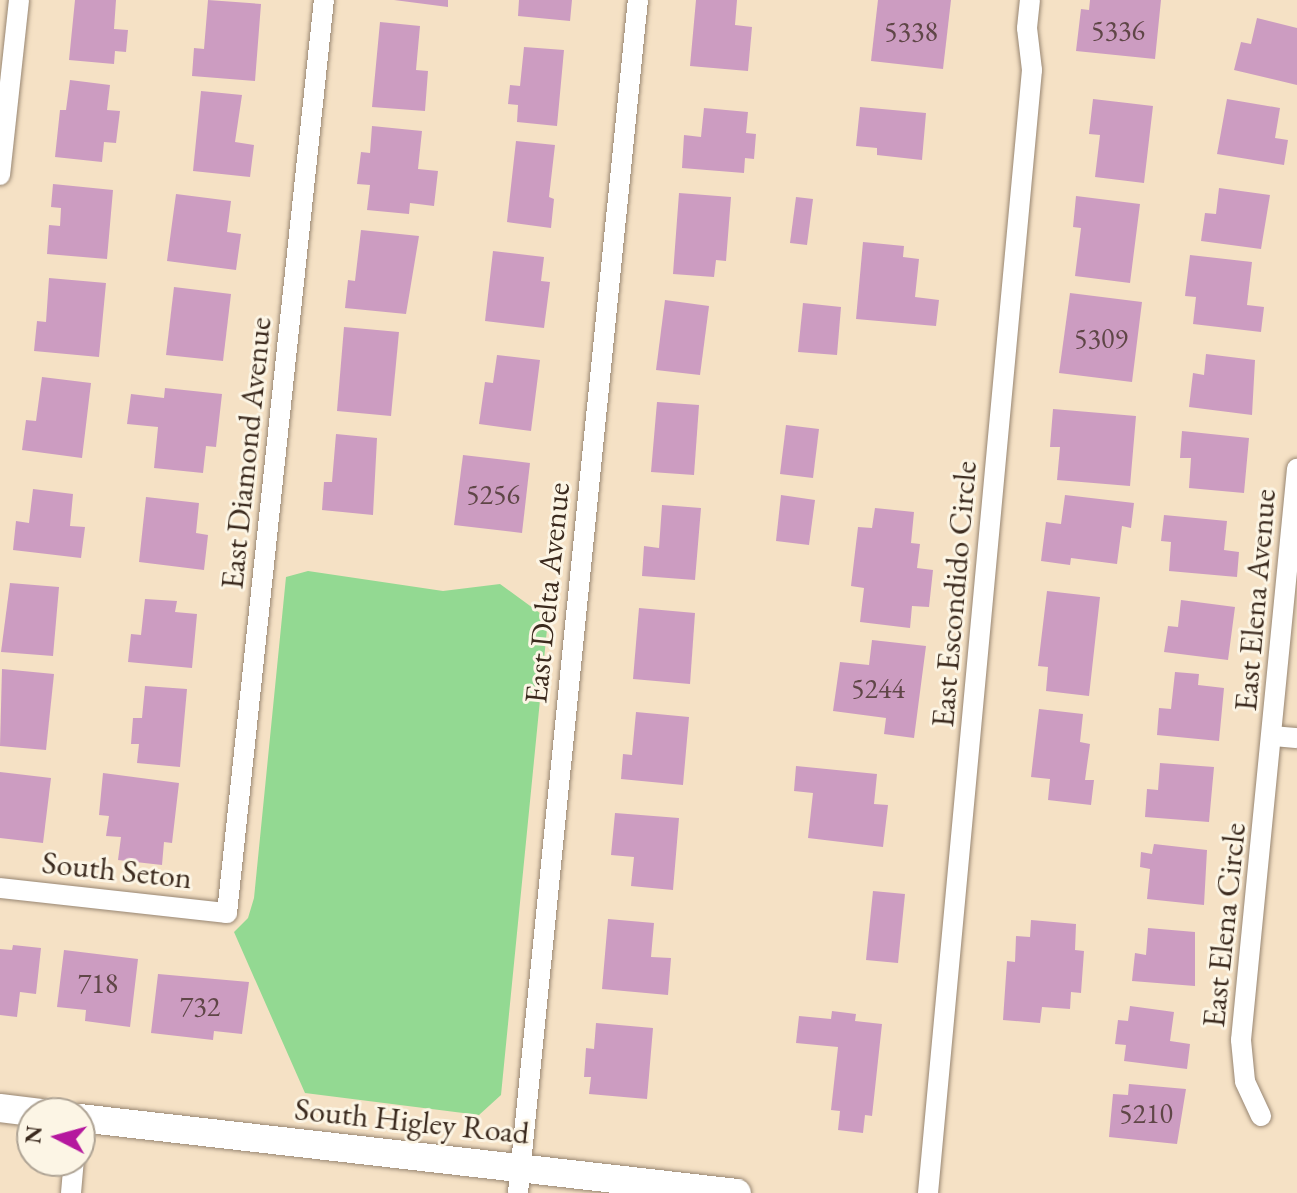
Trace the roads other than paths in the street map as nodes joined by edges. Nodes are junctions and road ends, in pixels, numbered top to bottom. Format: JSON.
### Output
{"nodes":[{"id":1,"x":19,"y":0,"type":"edge"},
{"id":2,"x":324,"y":0,"type":"edge"},
{"id":3,"x":638,"y":0,"type":"edge"},
{"id":4,"x":1030,"y":0,"type":"edge"},
{"id":5,"x":0,"y":175,"type":"edge"},
{"id":6,"x":1297,"y":469,"type":"edge"},
{"id":7,"x":1273,"y":736,"type":"junction"},
{"id":8,"x":1297,"y":738,"type":"edge"},
{"id":9,"x":0,"y":888,"type":"edge"},
{"id":10,"x":227,"y":913,"type":"joint"},
{"id":11,"x":1261,"y":1116,"type":"dead end"},
{"id":12,"x":96,"y":1120,"type":"edge"},
{"id":13,"x":519,"y":1180,"type":"edge"},
{"id":14,"x":737,"y":1193,"type":"edge"},
{"id":15,"x":928,"y":1193,"type":"edge"}],
"edges":[{"from":1,"to":5,"type":"street"},
{"from":2,"to":10,"type":"street","name":"East Diamond Avenue"},
{"from":3,"to":13,"type":"street","name":"East Delta Avenue"},
{"from":4,"to":15,"type":"street","name":"East Escondido Circle"},
{"from":6,"to":7,"type":"street","name":"East Elena Avenue"},
{"from":7,"to":8,"type":"street"},
{"from":7,"to":11,"type":"street","name":"East Elena Circle"},
{"from":9,"to":10,"type":"street","name":"South Seton"},
{"from":12,"to":13,"type":"main road","name":"South Higley Road"},
{"from":13,"to":14,"type":"main road","name":"South Higley Road"}]}
